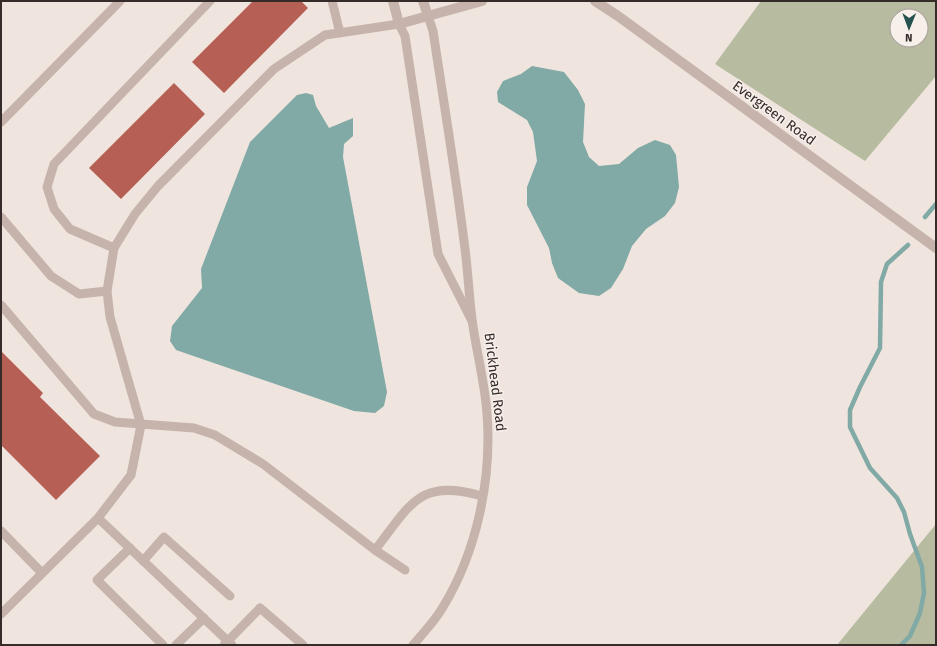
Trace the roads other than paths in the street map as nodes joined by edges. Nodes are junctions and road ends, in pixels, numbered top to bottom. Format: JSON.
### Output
{"nodes":[{"id":1,"x":120,"y":1,"type":"edge"},
{"id":2,"x":210,"y":1,"type":"edge"},
{"id":3,"x":332,"y":1,"type":"edge"},
{"id":4,"x":393,"y":1,"type":"edge"},
{"id":5,"x":423,"y":1,"type":"edge"},
{"id":6,"x":482,"y":1,"type":"edge"},
{"id":7,"x":595,"y":1,"type":"edge"},
{"id":8,"x":428,"y":16,"type":"junction"},
{"id":9,"x":399,"y":24,"type":"junction"},
{"id":10,"x":340,"y":33,"type":"junction"},
{"id":11,"x":1,"y":122,"type":"edge"},
{"id":12,"x":1,"y":218,"type":"edge"},
{"id":13,"x":114,"y":248,"type":"junction"},
{"id":14,"x":936,"y":248,"type":"edge"},
{"id":15,"x":106,"y":290,"type":"junction"},
{"id":16,"x":1,"y":305,"type":"edge"},
{"id":17,"x":472,"y":321,"type":"junction"},
{"id":18,"x":141,"y":425,"type":"junction"},
{"id":19,"x":482,"y":496,"type":"junction"},
{"id":20,"x":98,"y":518,"type":"junction"},
{"id":21,"x":1,"y":531,"type":"edge"},
{"id":22,"x":130,"y":548,"type":"junction"},
{"id":23,"x":375,"y":550,"type":"junction"},
{"id":24,"x":143,"y":561,"type":"junction"},
{"id":25,"x":404,"y":570,"type":"dead end"},
{"id":26,"x":42,"y":573,"type":"junction"},
{"id":27,"x":230,"y":596,"type":"dead end"},
{"id":28,"x":1,"y":614,"type":"edge"},
{"id":29,"x":204,"y":618,"type":"junction"},
{"id":30,"x":228,"y":644,"type":"edge"},
{"id":31,"x":163,"y":645,"type":"edge"},
{"id":32,"x":176,"y":645,"type":"edge"},
{"id":33,"x":303,"y":645,"type":"edge"},
{"id":34,"x":413,"y":645,"type":"edge"}],
"edges":[{"from":1,"to":11,"type":"lane"},
{"from":2,"to":13,"type":"lane"},
{"from":3,"to":10,"type":"lane"},
{"from":4,"to":9,"type":"street"},
{"from":5,"to":8,"type":"street"},
{"from":6,"to":8,"type":"street"},
{"from":7,"to":14,"type":"street","name":"Evergreen Road"},
{"from":8,"to":9,"type":"street"},
{"from":8,"to":17,"type":"lane","name":"Brickhead Road"},
{"from":9,"to":10,"type":"lane"},
{"from":9,"to":17,"type":"lane","name":"Brickhead Road"},
{"from":10,"to":13,"type":"lane"},
{"from":12,"to":15,"type":"lane"},
{"from":13,"to":15,"type":"lane"},
{"from":15,"to":18,"type":"lane"},
{"from":16,"to":18,"type":"lane"},
{"from":17,"to":19,"type":"lane","name":"Brickhead Road"},
{"from":18,"to":20,"type":"lane"},
{"from":18,"to":23,"type":"lane"},
{"from":19,"to":23,"type":"lane"},
{"from":19,"to":34,"type":"lane","name":"Brickhead Road"},
{"from":20,"to":22,"type":"lane"},
{"from":20,"to":26,"type":"lane"},
{"from":21,"to":26,"type":"lane"},
{"from":22,"to":24,"type":"lane"},
{"from":22,"to":31,"type":"lane"},
{"from":23,"to":25,"type":"lane"},
{"from":24,"to":27,"type":"lane"},
{"from":24,"to":29,"type":"lane"},
{"from":26,"to":28,"type":"lane"},
{"from":29,"to":30,"type":"lane"},
{"from":29,"to":32,"type":"lane"},
{"from":30,"to":33,"type":"lane"}]}
